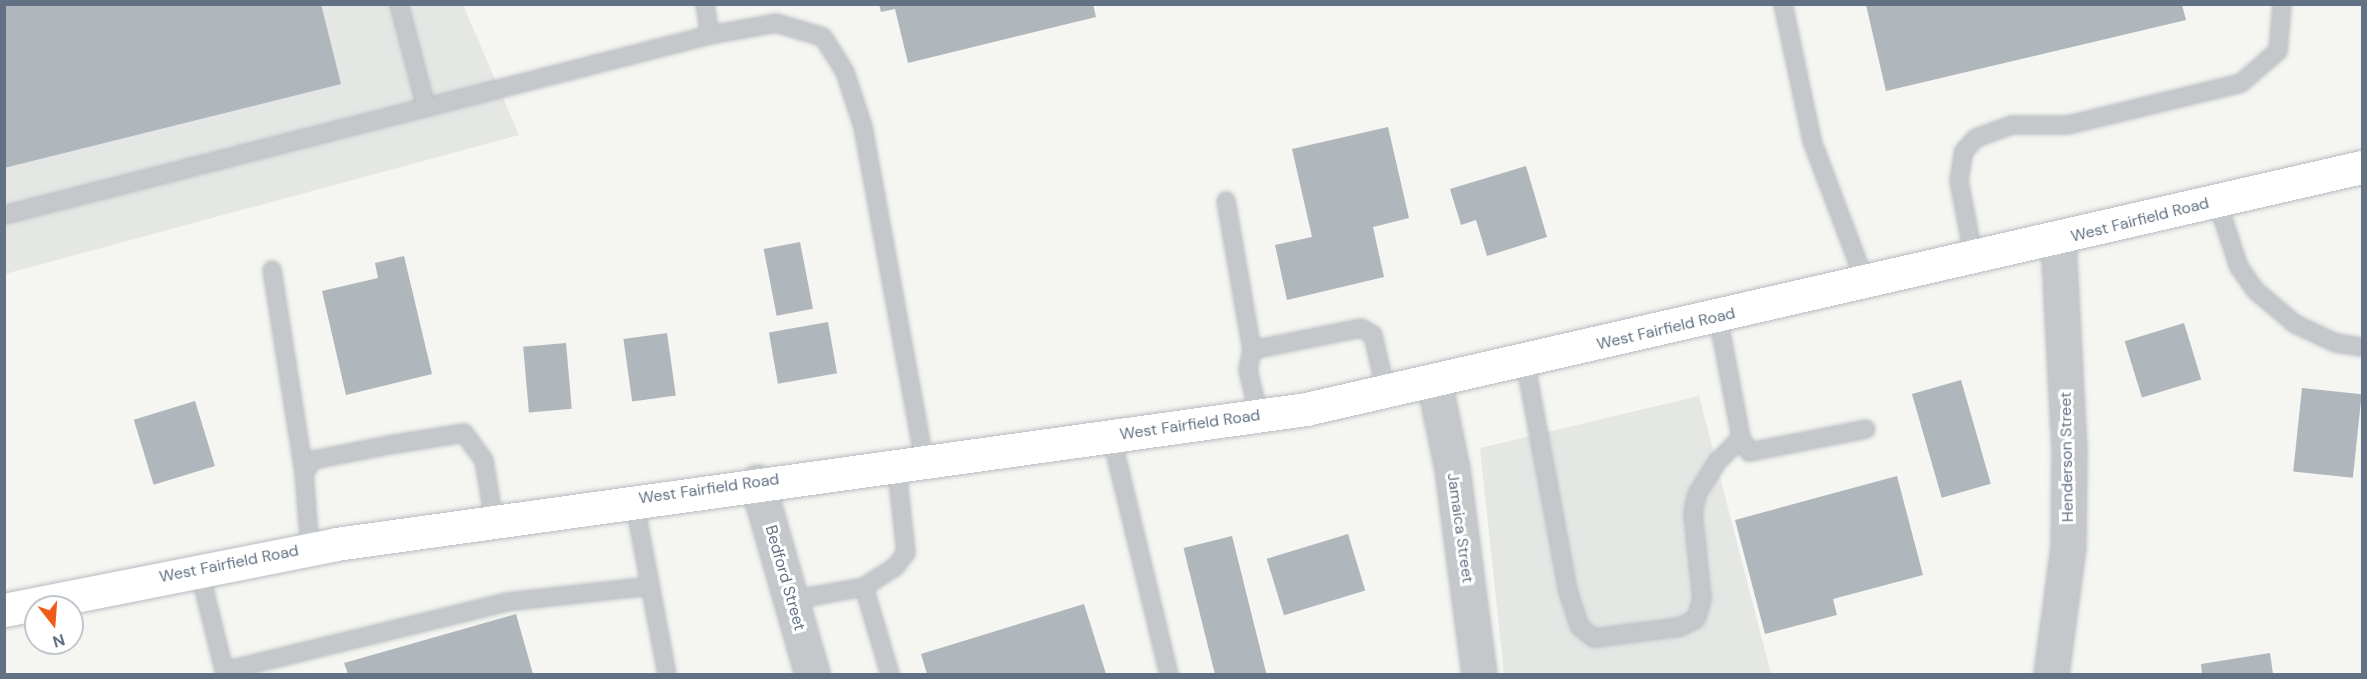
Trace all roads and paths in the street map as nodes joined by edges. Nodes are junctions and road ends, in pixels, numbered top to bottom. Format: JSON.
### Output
{"nodes":[{"id":1,"x":399,"y":4,"type":"edge"},
{"id":2,"x":705,"y":4,"type":"edge"},
{"id":3,"x":1782,"y":4,"type":"edge"},
{"id":4,"x":2282,"y":4,"type":"edge"},
{"id":5,"x":710,"y":35,"type":"junction"},
{"id":6,"x":426,"y":107,"type":"junction"},
{"id":7,"x":2362,"y":166,"type":"edge"},
{"id":8,"x":1226,"y":201,"type":"dead end"},
{"id":9,"x":2217,"y":201,"type":"junction"},
{"id":10,"x":4,"y":214,"type":"edge"},
{"id":11,"x":2058,"y":240,"type":"junction"},
{"id":12,"x":1974,"y":259,"type":"junction"},
{"id":13,"x":272,"y":270,"type":"dead end"},
{"id":14,"x":1866,"y":284,"type":"junction"},
{"id":15,"x":1718,"y":317,"type":"junction"},
{"id":16,"x":2362,"y":347,"type":"edge"},
{"id":17,"x":1251,"y":350,"type":"junction"},
{"id":18,"x":1525,"y":361,"type":"junction"},
{"id":19,"x":1434,"y":382,"type":"junction"},
{"id":20,"x":1386,"y":392,"type":"junction"},
{"id":21,"x":1258,"y":416,"type":"junction"},
{"id":22,"x":1866,"y":429,"type":"dead end"},
{"id":23,"x":1111,"y":435,"type":"junction"},
{"id":24,"x":1741,"y":438,"type":"junction"},
{"id":25,"x":910,"y":462,"type":"junction"},
{"id":26,"x":304,"y":473,"type":"junction"},
{"id":27,"x":758,"y":482,"type":"junction"},
{"id":28,"x":634,"y":500,"type":"junction"},
{"id":29,"x":495,"y":520,"type":"junction"},
{"id":30,"x":310,"y":549,"type":"junction"},
{"id":31,"x":199,"y":569,"type":"junction"},
{"id":32,"x":650,"y":586,"type":"junction"},
{"id":33,"x":864,"y":587,"type":"junction"},
{"id":34,"x":791,"y":600,"type":"junction"},
{"id":35,"x":4,"y":610,"type":"edge"},
{"id":36,"x":225,"y":673,"type":"edge"},
{"id":37,"x":667,"y":675,"type":"edge"},
{"id":38,"x":812,"y":675,"type":"edge"},
{"id":39,"x":890,"y":675,"type":"edge"},
{"id":40,"x":1169,"y":675,"type":"edge"},
{"id":41,"x":1479,"y":675,"type":"edge"},
{"id":42,"x":2051,"y":675,"type":"edge"}],
"edges":[{"from":1,"to":6,"type":"lane"},
{"from":2,"to":5,"type":"lane"},
{"from":3,"to":14,"type":"lane"},
{"from":4,"to":12,"type":"lane"},
{"from":5,"to":6,"type":"lane"},
{"from":5,"to":25,"type":"lane"},
{"from":6,"to":10,"type":"lane"},
{"from":7,"to":9,"type":"main road","name":"West Fairfield Road"},
{"from":8,"to":17,"type":"lane"},
{"from":9,"to":11,"type":"main road","name":"West Fairfield Road"},
{"from":9,"to":16,"type":"lane"},
{"from":11,"to":12,"type":"main road","name":"West Fairfield Road"},
{"from":11,"to":42,"type":"street","name":"Henderson Street"},
{"from":12,"to":14,"type":"main road","name":"West Fairfield Road"},
{"from":13,"to":26,"type":"lane"},
{"from":14,"to":15,"type":"main road","name":"West Fairfield Road"},
{"from":15,"to":18,"type":"main road","name":"West Fairfield Road"},
{"from":15,"to":24,"type":"lane"},
{"from":17,"to":20,"type":"lane"},
{"from":17,"to":21,"type":"lane"},
{"from":18,"to":19,"type":"main road","name":"West Fairfield Road"},
{"from":18,"to":24,"type":"lane"},
{"from":19,"to":20,"type":"main road","name":"West Fairfield Road"},
{"from":19,"to":41,"type":"street","name":"Jamaica Street"},
{"from":20,"to":21,"type":"main road","name":"West Fairfield Road"},
{"from":21,"to":23,"type":"main road","name":"West Fairfield Road"},
{"from":22,"to":24,"type":"lane"},
{"from":23,"to":25,"type":"main road","name":"West Fairfield Road"},
{"from":23,"to":40,"type":"lane"},
{"from":25,"to":27,"type":"main road","name":"West Fairfield Road"},
{"from":25,"to":33,"type":"lane"},
{"from":26,"to":29,"type":"lane"},
{"from":26,"to":30,"type":"lane"},
{"from":27,"to":28,"type":"main road","name":"West Fairfield Road"},
{"from":27,"to":34,"type":"street","name":"Bedford Street"},
{"from":28,"to":29,"type":"main road","name":"West Fairfield Road"},
{"from":28,"to":32,"type":"lane"},
{"from":29,"to":30,"type":"main road","name":"West Fairfield Road"},
{"from":30,"to":31,"type":"main road","name":"West Fairfield Road"},
{"from":31,"to":35,"type":"main road","name":"West Fairfield Road"},
{"from":31,"to":36,"type":"lane"},
{"from":32,"to":36,"type":"lane"},
{"from":32,"to":37,"type":"lane"},
{"from":33,"to":34,"type":"lane"},
{"from":33,"to":39,"type":"lane"},
{"from":34,"to":38,"type":"street","name":"Bedford Street"}]}
